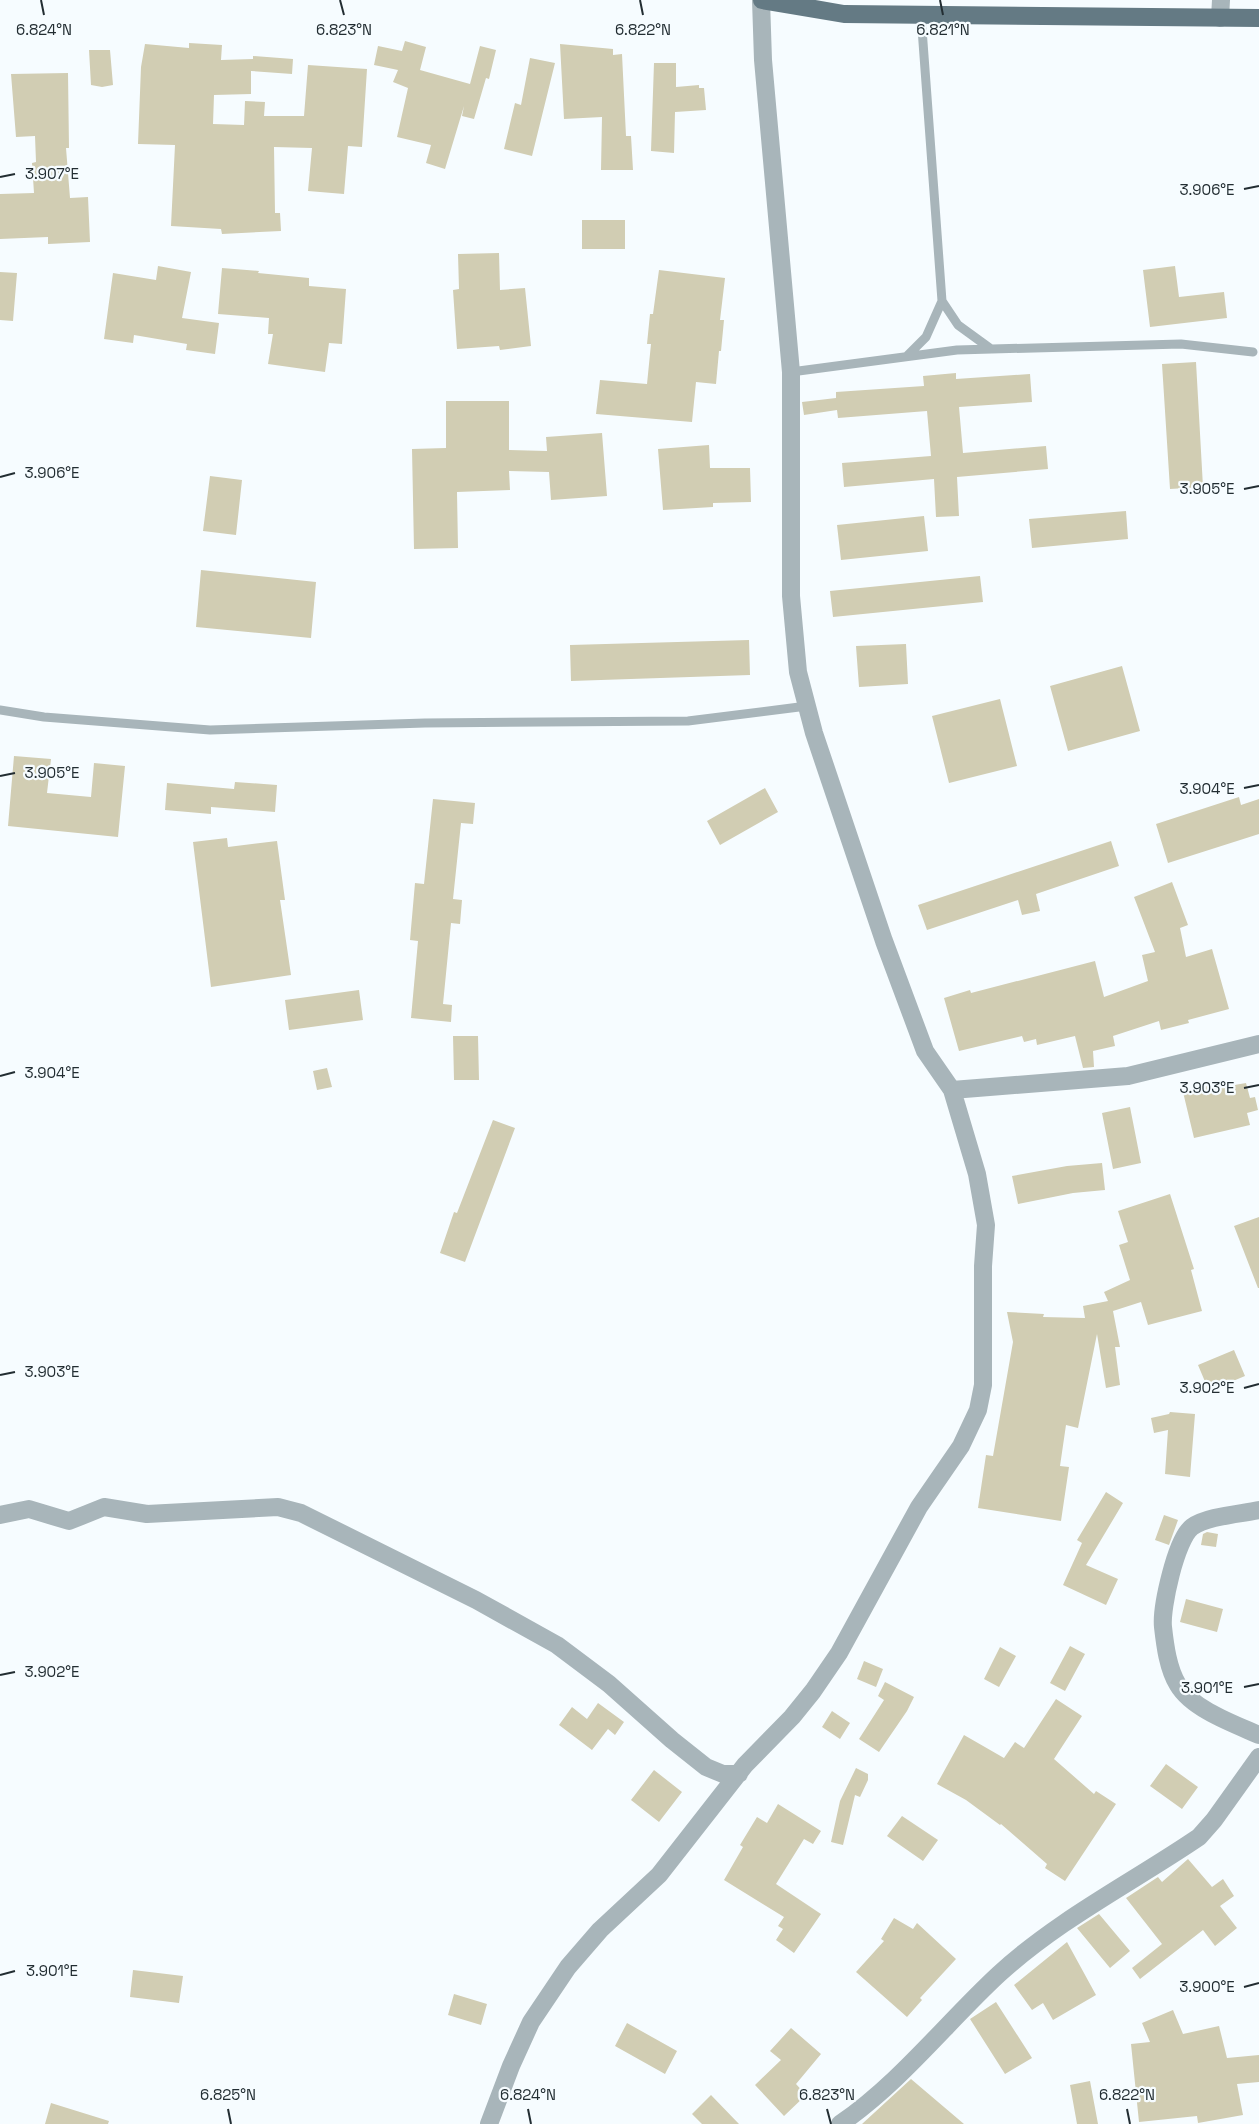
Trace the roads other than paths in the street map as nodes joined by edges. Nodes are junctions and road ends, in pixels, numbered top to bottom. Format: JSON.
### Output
{"nodes":[{"id":1,"x":761,"y":0,"type":"edge"},
{"id":2,"x":1221,"y":9,"type":"edge"},
{"id":3,"x":921,"y":15,"type":"junction"},
{"id":4,"x":1259,"y":18,"type":"edge"},
{"id":5,"x":942,"y":301,"type":"junction"},
{"id":6,"x":991,"y":349,"type":"junction"},
{"id":7,"x":1253,"y":352,"type":"dead end"},
{"id":8,"x":907,"y":357,"type":"junction"},
{"id":9,"x":791,"y":372,"type":"junction"},
{"id":10,"x":807,"y":706,"type":"junction"},
{"id":11,"x":0,"y":710,"type":"edge"},
{"id":12,"x":1259,"y":1044,"type":"edge"},
{"id":13,"x":952,"y":1090,"type":"junction"},
{"id":14,"x":1259,"y":1510,"type":"edge"},
{"id":15,"x":0,"y":1515,"type":"edge"},
{"id":16,"x":1259,"y":1735,"type":"edge"},
{"id":17,"x":1259,"y":1757,"type":"edge"},
{"id":18,"x":739,"y":1774,"type":"junction"},
{"id":19,"x":489,"y":2124,"type":"edge"},
{"id":20,"x":840,"y":2124,"type":"edge"}],
"edges":[{"from":1,"to":3,"type":"main road"},
{"from":1,"to":9,"type":"street"},
{"from":2,"to":3,"type":"main road"},
{"from":2,"to":4,"type":"main road"},
{"from":3,"to":5,"type":"lane"},
{"from":5,"to":6,"type":"lane"},
{"from":5,"to":8,"type":"lane"},
{"from":6,"to":7,"type":"lane"},
{"from":6,"to":8,"type":"lane"},
{"from":8,"to":9,"type":"lane"},
{"from":9,"to":10,"type":"street"},
{"from":10,"to":11,"type":"lane"},
{"from":10,"to":13,"type":"street"},
{"from":12,"to":13,"type":"street"},
{"from":13,"to":18,"type":"street"},
{"from":14,"to":16,"type":"street"},
{"from":15,"to":18,"type":"street"},
{"from":17,"to":20,"type":"street"},
{"from":18,"to":19,"type":"street"}]}
